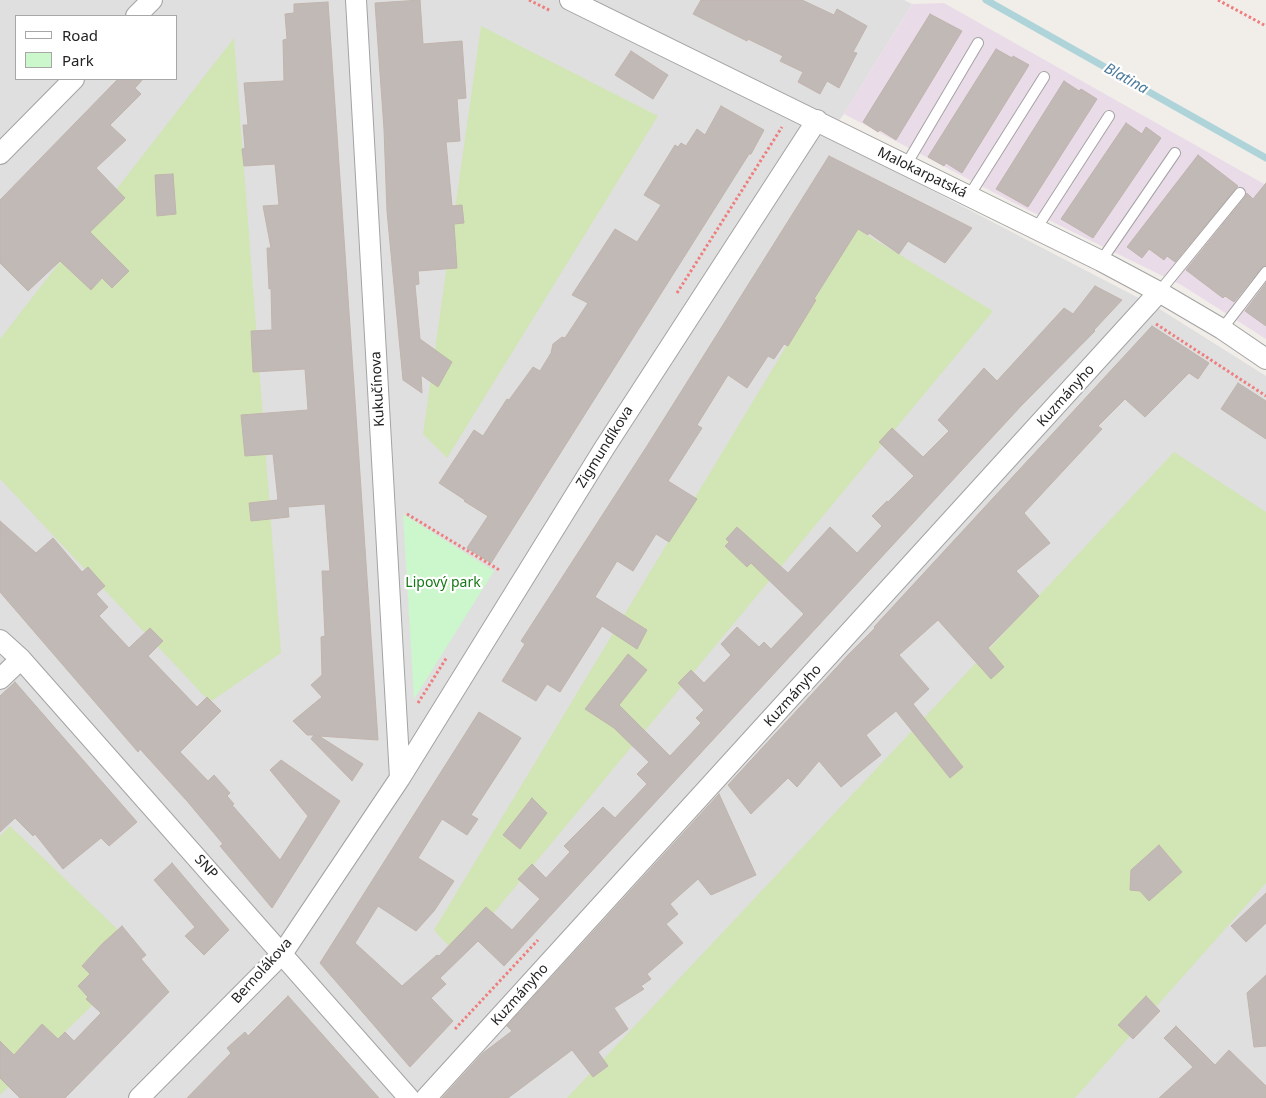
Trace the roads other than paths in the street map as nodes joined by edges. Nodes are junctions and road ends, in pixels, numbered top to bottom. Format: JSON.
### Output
{"nodes":[{"id":1,"x":152,"y":0,"type":"edge"},
{"id":2,"x":356,"y":0,"type":"edge"},
{"id":3,"x":570,"y":0,"type":"edge"},
{"id":4,"x":137,"y":15,"type":"edge"},
{"id":5,"x":978,"y":43,"type":"dead end"},
{"id":6,"x":1044,"y":77,"type":"dead end"},
{"id":7,"x":73,"y":80,"type":"edge"},
{"id":8,"x":1109,"y":116,"type":"dead end"},
{"id":9,"x":817,"y":120,"type":"junction"},
{"id":10,"x":1175,"y":153,"type":"dead end"},
{"id":11,"x":0,"y":154,"type":"edge"},
{"id":12,"x":906,"y":165,"type":"junction"},
{"id":13,"x":1240,"y":192,"type":"dead end"},
{"id":14,"x":969,"y":196,"type":"junction"},
{"id":15,"x":1036,"y":229,"type":"junction"},
{"id":16,"x":1101,"y":261,"type":"junction"},
{"id":17,"x":1266,"y":272,"type":"edge"},
{"id":18,"x":1159,"y":292,"type":"junction"},
{"id":19,"x":1222,"y":329,"type":"junction"},
{"id":20,"x":1266,"y":359,"type":"edge"},
{"id":21,"x":0,"y":640,"type":"edge"},
{"id":22,"x":21,"y":659,"type":"junction"},
{"id":23,"x":0,"y":679,"type":"edge"},
{"id":24,"x":400,"y":778,"type":"junction"},
{"id":25,"x":282,"y":954,"type":"junction"},
{"id":26,"x":139,"y":1098,"type":"edge"},
{"id":27,"x":409,"y":1098,"type":"edge"},
{"id":28,"x":426,"y":1098,"type":"edge"}],
"edges":[{"from":1,"to":4,"type":"street"},
{"from":2,"to":24,"type":"street","name":"Kukučínova"},
{"from":3,"to":9,"type":"street","name":"Malokarpatská"},
{"from":5,"to":12,"type":"lane"},
{"from":6,"to":14,"type":"lane"},
{"from":7,"to":11,"type":"street"},
{"from":8,"to":15,"type":"lane"},
{"from":9,"to":12,"type":"street","name":"Malokarpatská"},
{"from":9,"to":24,"type":"street","name":"Zigmundíkova"},
{"from":10,"to":16,"type":"lane"},
{"from":12,"to":14,"type":"street","name":"Malokarpatská"},
{"from":13,"to":18,"type":"lane"},
{"from":14,"to":15,"type":"street","name":"Malokarpatská"},
{"from":15,"to":16,"type":"street","name":"Malokarpatská"},
{"from":16,"to":18,"type":"street","name":"Malokarpatská"},
{"from":17,"to":19,"type":"lane"},
{"from":18,"to":19,"type":"street","name":"Malokarpatská"},
{"from":18,"to":28,"type":"street","name":"Kuzmányho"},
{"from":19,"to":20,"type":"street","name":"Malokarpatská"},
{"from":21,"to":22,"type":"street","name":"SNP"},
{"from":22,"to":23,"type":"street"},
{"from":22,"to":25,"type":"street","name":"SNP"},
{"from":24,"to":25,"type":"street","name":"Bernolákova"},
{"from":25,"to":26,"type":"street","name":"Bernolákova"},
{"from":25,"to":27,"type":"street","name":"SNP"}]}
